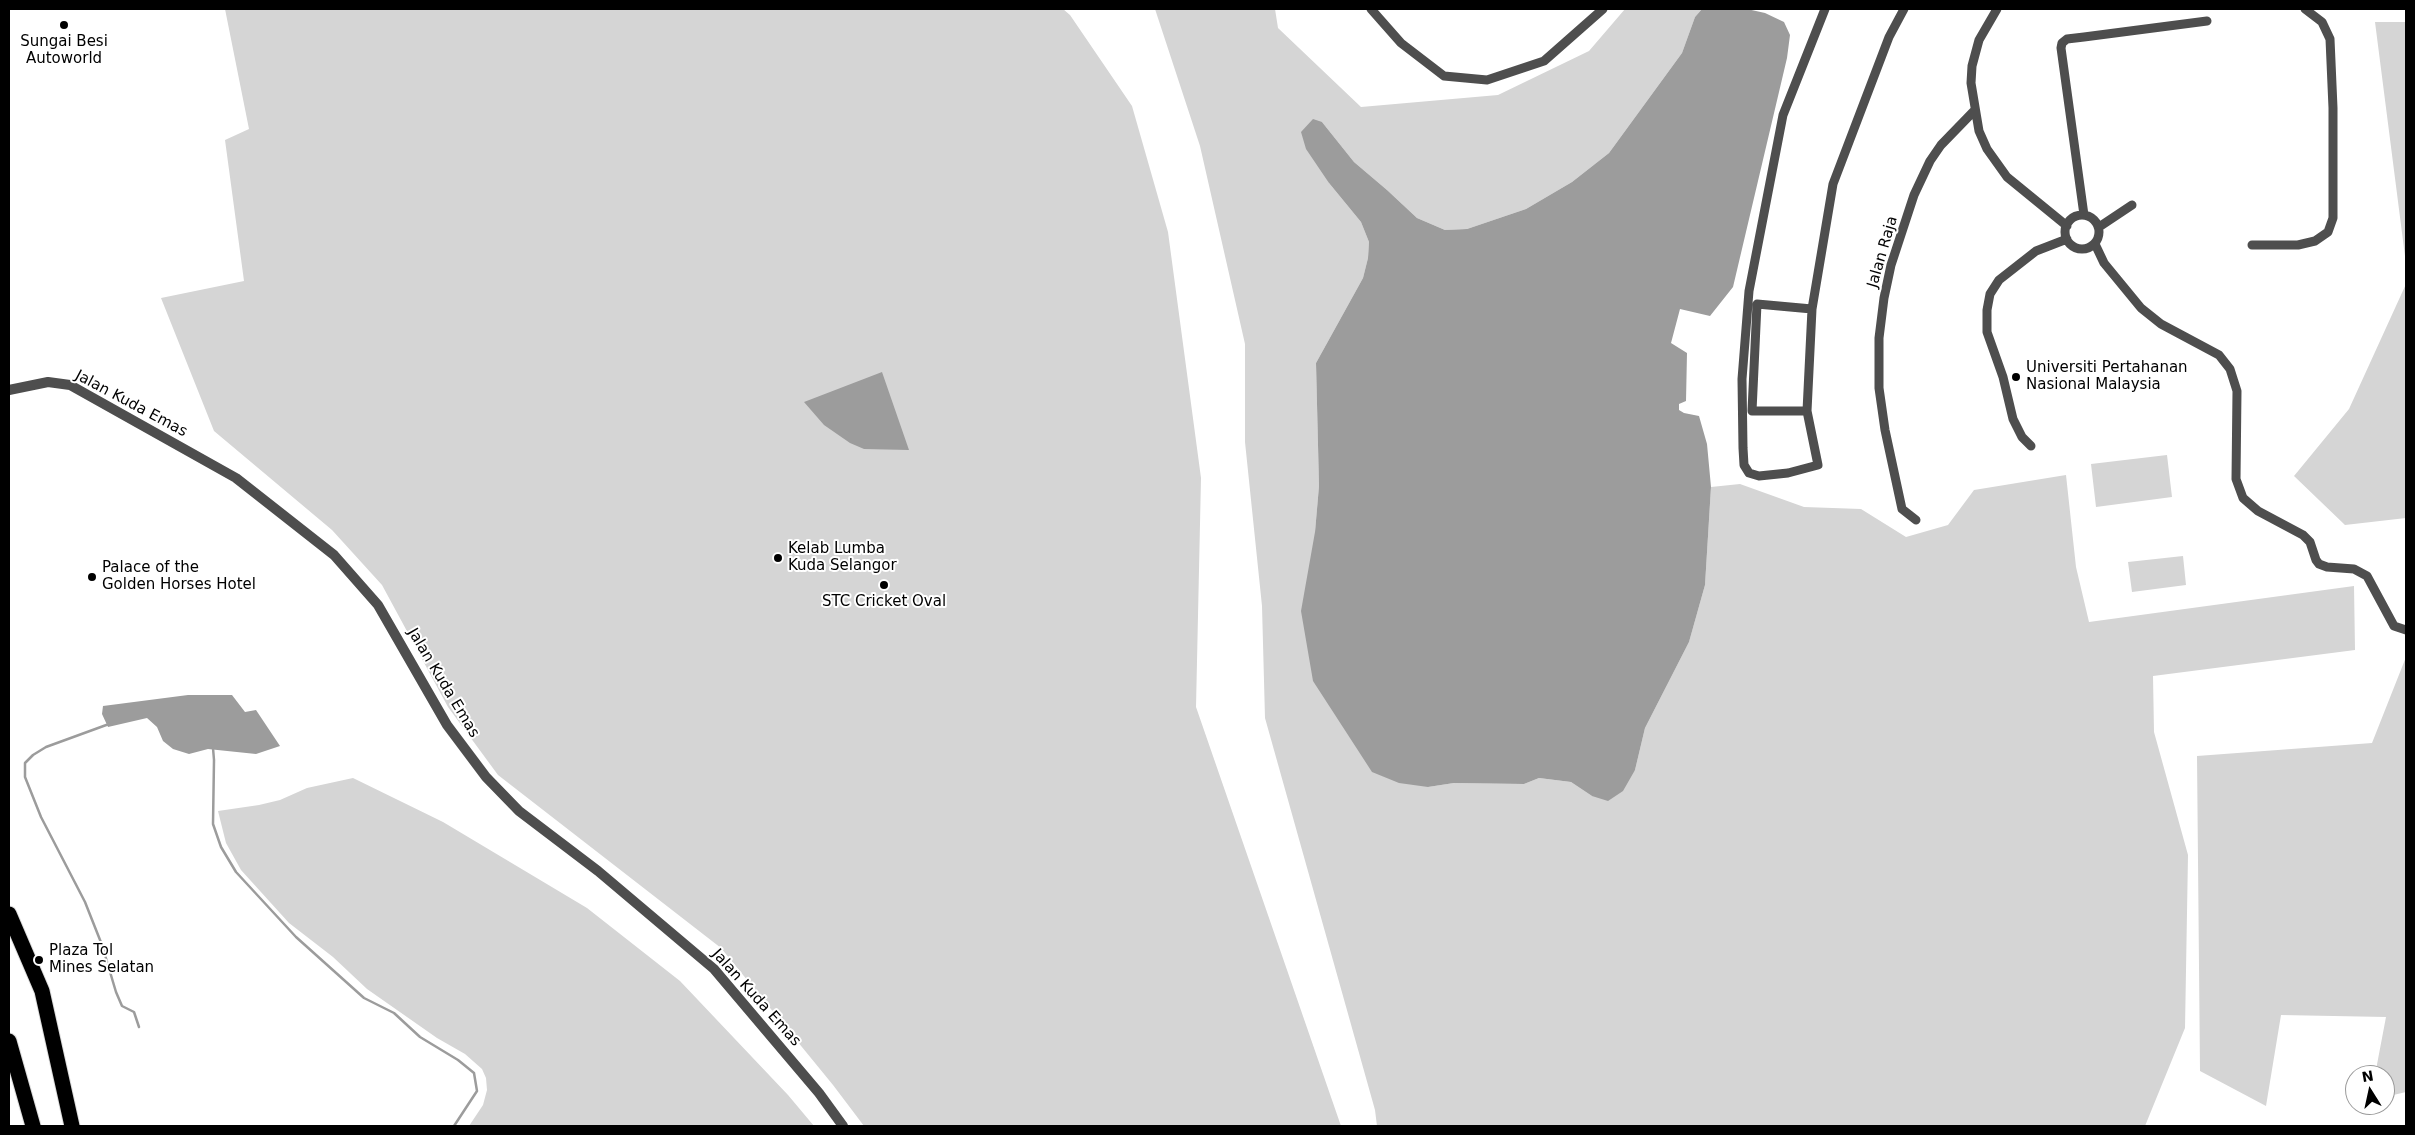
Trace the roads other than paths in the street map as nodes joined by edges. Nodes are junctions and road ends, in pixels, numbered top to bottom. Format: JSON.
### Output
{"nodes":[{"id":1,"x":1371,"y":9,"type":"edge"},
{"id":2,"x":1603,"y":9,"type":"edge"},
{"id":3,"x":1825,"y":9,"type":"edge"},
{"id":4,"x":1904,"y":9,"type":"edge"},
{"id":5,"x":1997,"y":9,"type":"edge"},
{"id":6,"x":2305,"y":9,"type":"edge"},
{"id":7,"x":2206,"y":21,"type":"dead end"},
{"id":8,"x":1974,"y":111,"type":"junction"},
{"id":9,"x":2132,"y":205,"type":"dead end"},
{"id":10,"x":2084,"y":215,"type":"junction"},
{"id":11,"x":2066,"y":226,"type":"junction"},
{"id":12,"x":2098,"y":227,"type":"junction"},
{"id":13,"x":2067,"y":239,"type":"junction"},
{"id":14,"x":2094,"y":244,"type":"junction"},
{"id":15,"x":2252,"y":245,"type":"dead end"},
{"id":16,"x":1812,"y":309,"type":"junction"},
{"id":17,"x":9,"y":390,"type":"edge"},
{"id":18,"x":1807,"y":411,"type":"junction"},
{"id":19,"x":2031,"y":446,"type":"dead end"},
{"id":20,"x":1916,"y":520,"type":"dead end"},
{"id":21,"x":2406,"y":630,"type":"edge"},
{"id":22,"x":9,"y":914,"type":"edge"},
{"id":23,"x":9,"y":1041,"type":"edge"},
{"id":24,"x":33,"y":1126,"type":"edge"},
{"id":25,"x":72,"y":1126,"type":"edge"},
{"id":26,"x":843,"y":1126,"type":"edge"}],
"edges":[{"from":1,"to":2,"type":"street"},
{"from":3,"to":18,"type":"street"},
{"from":4,"to":16,"type":"street"},
{"from":5,"to":8,"type":"street"},
{"from":6,"to":15,"type":"street"},
{"from":7,"to":10,"type":"street"},
{"from":8,"to":11,"type":"street"},
{"from":8,"to":20,"type":"street","name":"Jalan Raja"},
{"from":9,"to":12,"type":"street"},
{"from":10,"to":11,"type":"street"},
{"from":10,"to":12,"type":"street"},
{"from":11,"to":13,"type":"street"},
{"from":12,"to":14,"type":"street"},
{"from":13,"to":14,"type":"street"},
{"from":13,"to":19,"type":"street"},
{"from":14,"to":21,"type":"street"},
{"from":16,"to":18,"type":"street"},
{"from":16,"to":18,"type":"street"},
{"from":17,"to":26,"type":"street","name":"Jalan Kuda Emas"},
{"from":22,"to":25,"type":"highway"},
{"from":23,"to":24,"type":"highway"}]}
